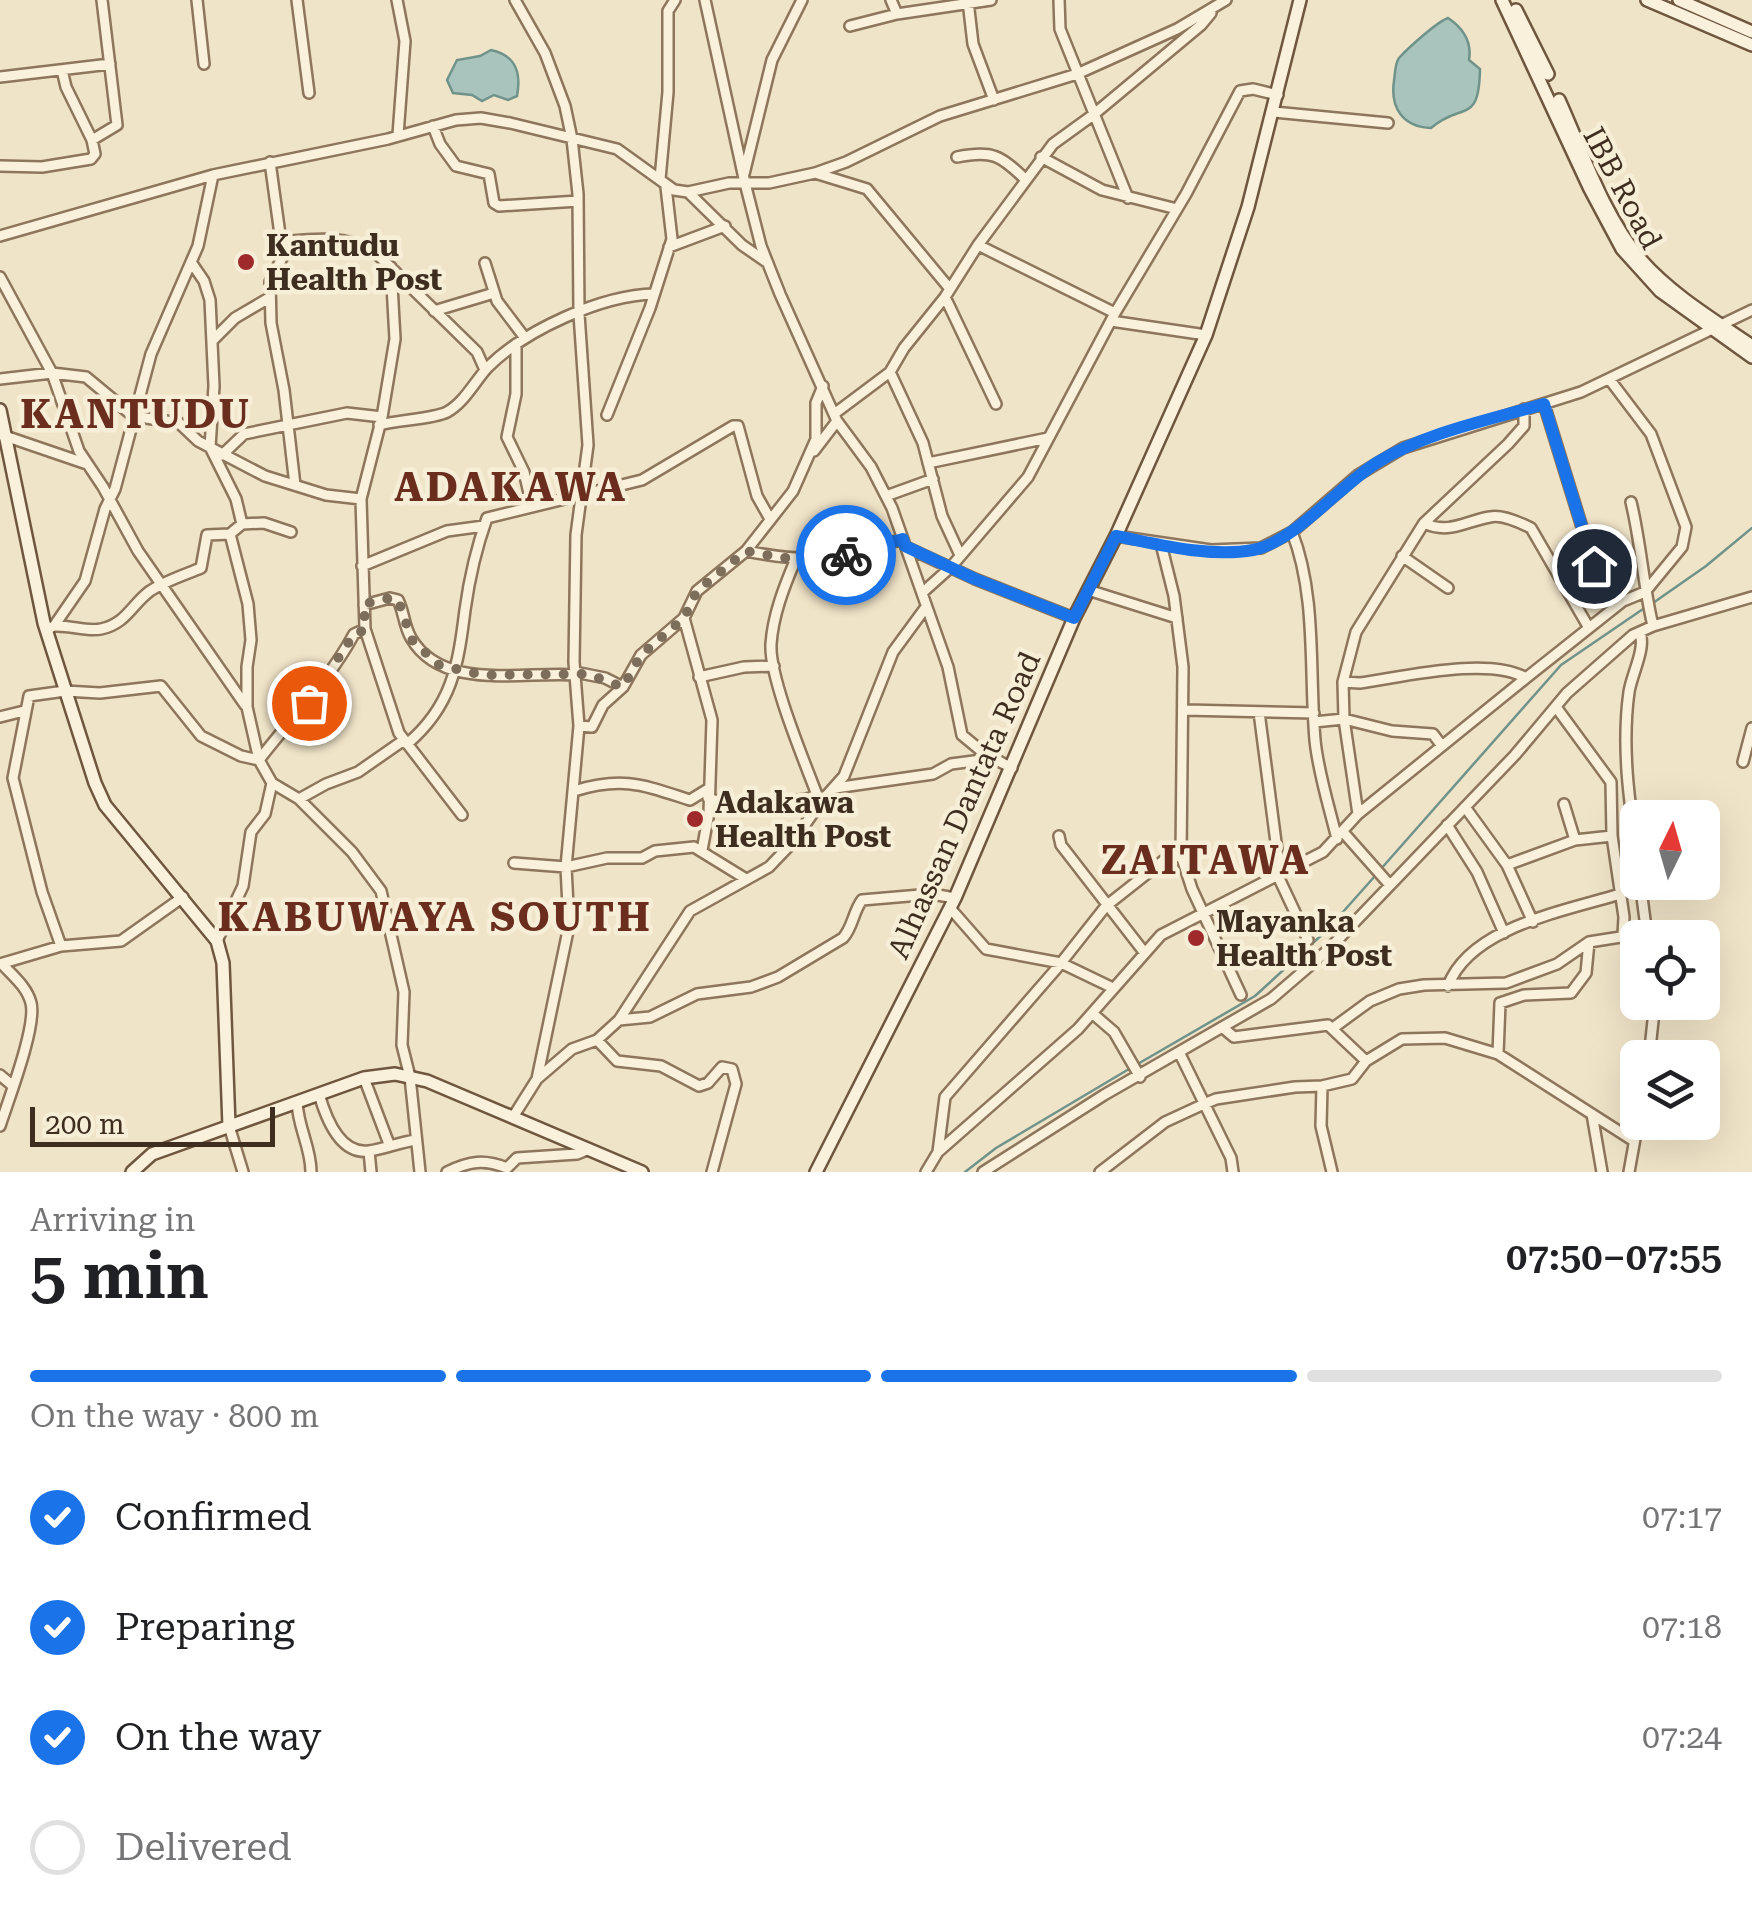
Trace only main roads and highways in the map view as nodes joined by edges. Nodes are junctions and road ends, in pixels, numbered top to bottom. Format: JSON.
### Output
{"nodes":[{"id":1,"x":1300,"y":0,"type":"edge"},
{"id":2,"x":1502,"y":0,"type":"edge"},
{"id":3,"x":1510,"y":0,"type":"edge"},
{"id":4,"x":1647,"y":0,"type":"edge"},
{"id":5,"x":1678,"y":0,"type":"edge"},
{"id":6,"x":1752,"y":32,"type":"edge"},
{"id":7,"x":1752,"y":45,"type":"edge"},
{"id":8,"x":1716,"y":327,"type":"junction"},
{"id":9,"x":1752,"y":346,"type":"edge"},
{"id":10,"x":1752,"y":357,"type":"edge"},
{"id":11,"x":0,"y":410,"type":"edge"},
{"id":12,"x":2,"y":435,"type":"edge"},
{"id":13,"x":228,"y":1126,"type":"junction"},
{"id":14,"x":132,"y":1172,"type":"edge"},
{"id":15,"x":642,"y":1172,"type":"edge"},
{"id":16,"x":816,"y":1172,"type":"edge"}],
"edges":[{"from":1,"to":16,"type":"main road","name":"Alhassan Dantata Road"},
{"from":2,"to":8,"type":"main road","name":"IBB Road"},
{"from":3,"to":8,"type":"main road","name":"IBB Road"},
{"from":4,"to":7,"type":"main road"},
{"from":5,"to":6,"type":"main road"},
{"from":8,"to":9,"type":"main road","name":"IBB Road"},
{"from":8,"to":10,"type":"main road","name":"IBB Road"},
{"from":11,"to":12,"type":"main road"},
{"from":12,"to":13,"type":"main road"},
{"from":13,"to":14,"type":"main road"},
{"from":13,"to":15,"type":"main road"}]}
